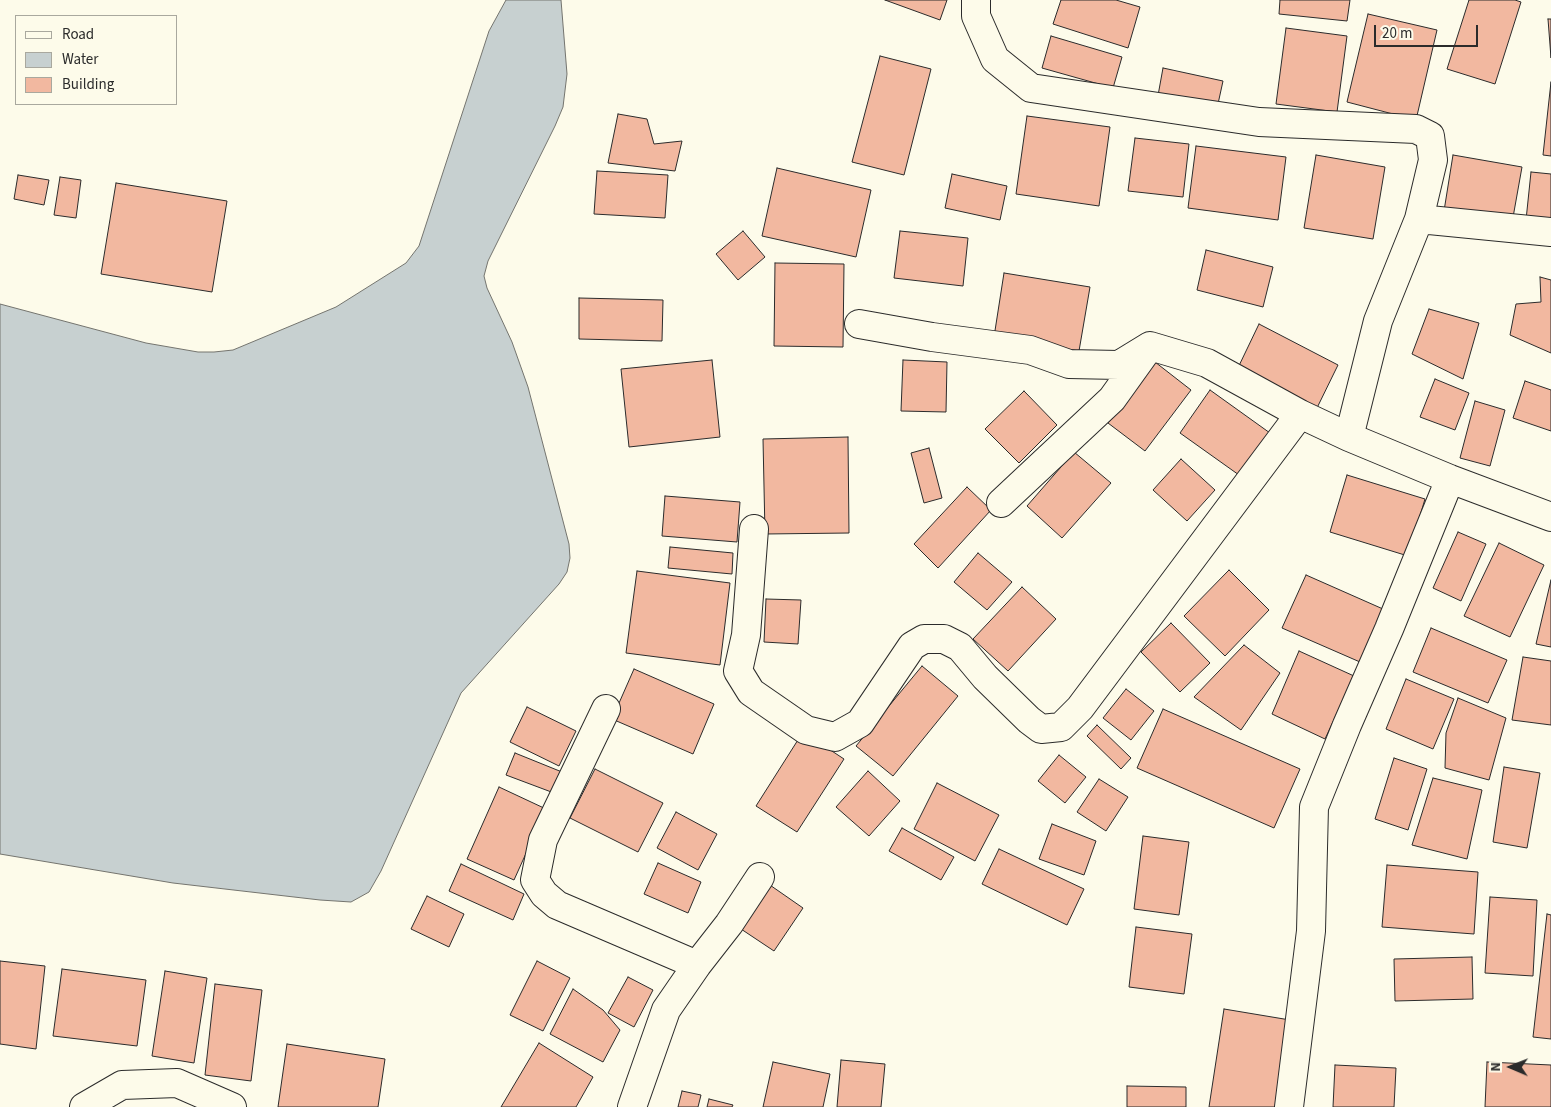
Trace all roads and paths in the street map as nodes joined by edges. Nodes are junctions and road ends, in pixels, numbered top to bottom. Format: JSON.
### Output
{"nodes":[{"id":1,"x":976,"y":0,"type":"edge"},
{"id":2,"x":1419,"y":219,"type":"junction"},
{"id":3,"x":1551,"y":232,"type":"edge"},
{"id":4,"x":860,"y":324,"type":"dead end"},
{"id":5,"x":1150,"y":346,"type":"junction"},
{"id":6,"x":1300,"y":414,"type":"junction"},
{"id":7,"x":1349,"y":437,"type":"junction"},
{"id":8,"x":1450,"y":479,"type":"junction"},
{"id":9,"x":1001,"y":503,"type":"dead end"},
{"id":10,"x":1551,"y":517,"type":"edge"},
{"id":11,"x":754,"y":528,"type":"dead end"},
{"id":12,"x":606,"y":709,"type":"dead end"},
{"id":13,"x":760,"y":876,"type":"dead end"},
{"id":14,"x":697,"y":965,"type":"junction"},
{"id":15,"x":84,"y":1107,"type":"edge"},
{"id":16,"x":232,"y":1107,"type":"edge"},
{"id":17,"x":632,"y":1107,"type":"edge"},
{"id":18,"x":1289,"y":1107,"type":"edge"}],
"edges":[{"from":1,"to":2,"type":"street"},
{"from":2,"to":3,"type":"street"},
{"from":2,"to":7,"type":"street"},
{"from":4,"to":5,"type":"street"},
{"from":5,"to":6,"type":"street"},
{"from":5,"to":9,"type":"street"},
{"from":6,"to":7,"type":"street"},
{"from":6,"to":11,"type":"street"},
{"from":7,"to":8,"type":"street"},
{"from":8,"to":10,"type":"street"},
{"from":8,"to":18,"type":"street"},
{"from":12,"to":14,"type":"street"},
{"from":13,"to":14,"type":"street"},
{"from":14,"to":17,"type":"street"},
{"from":15,"to":16,"type":"street"}]}
